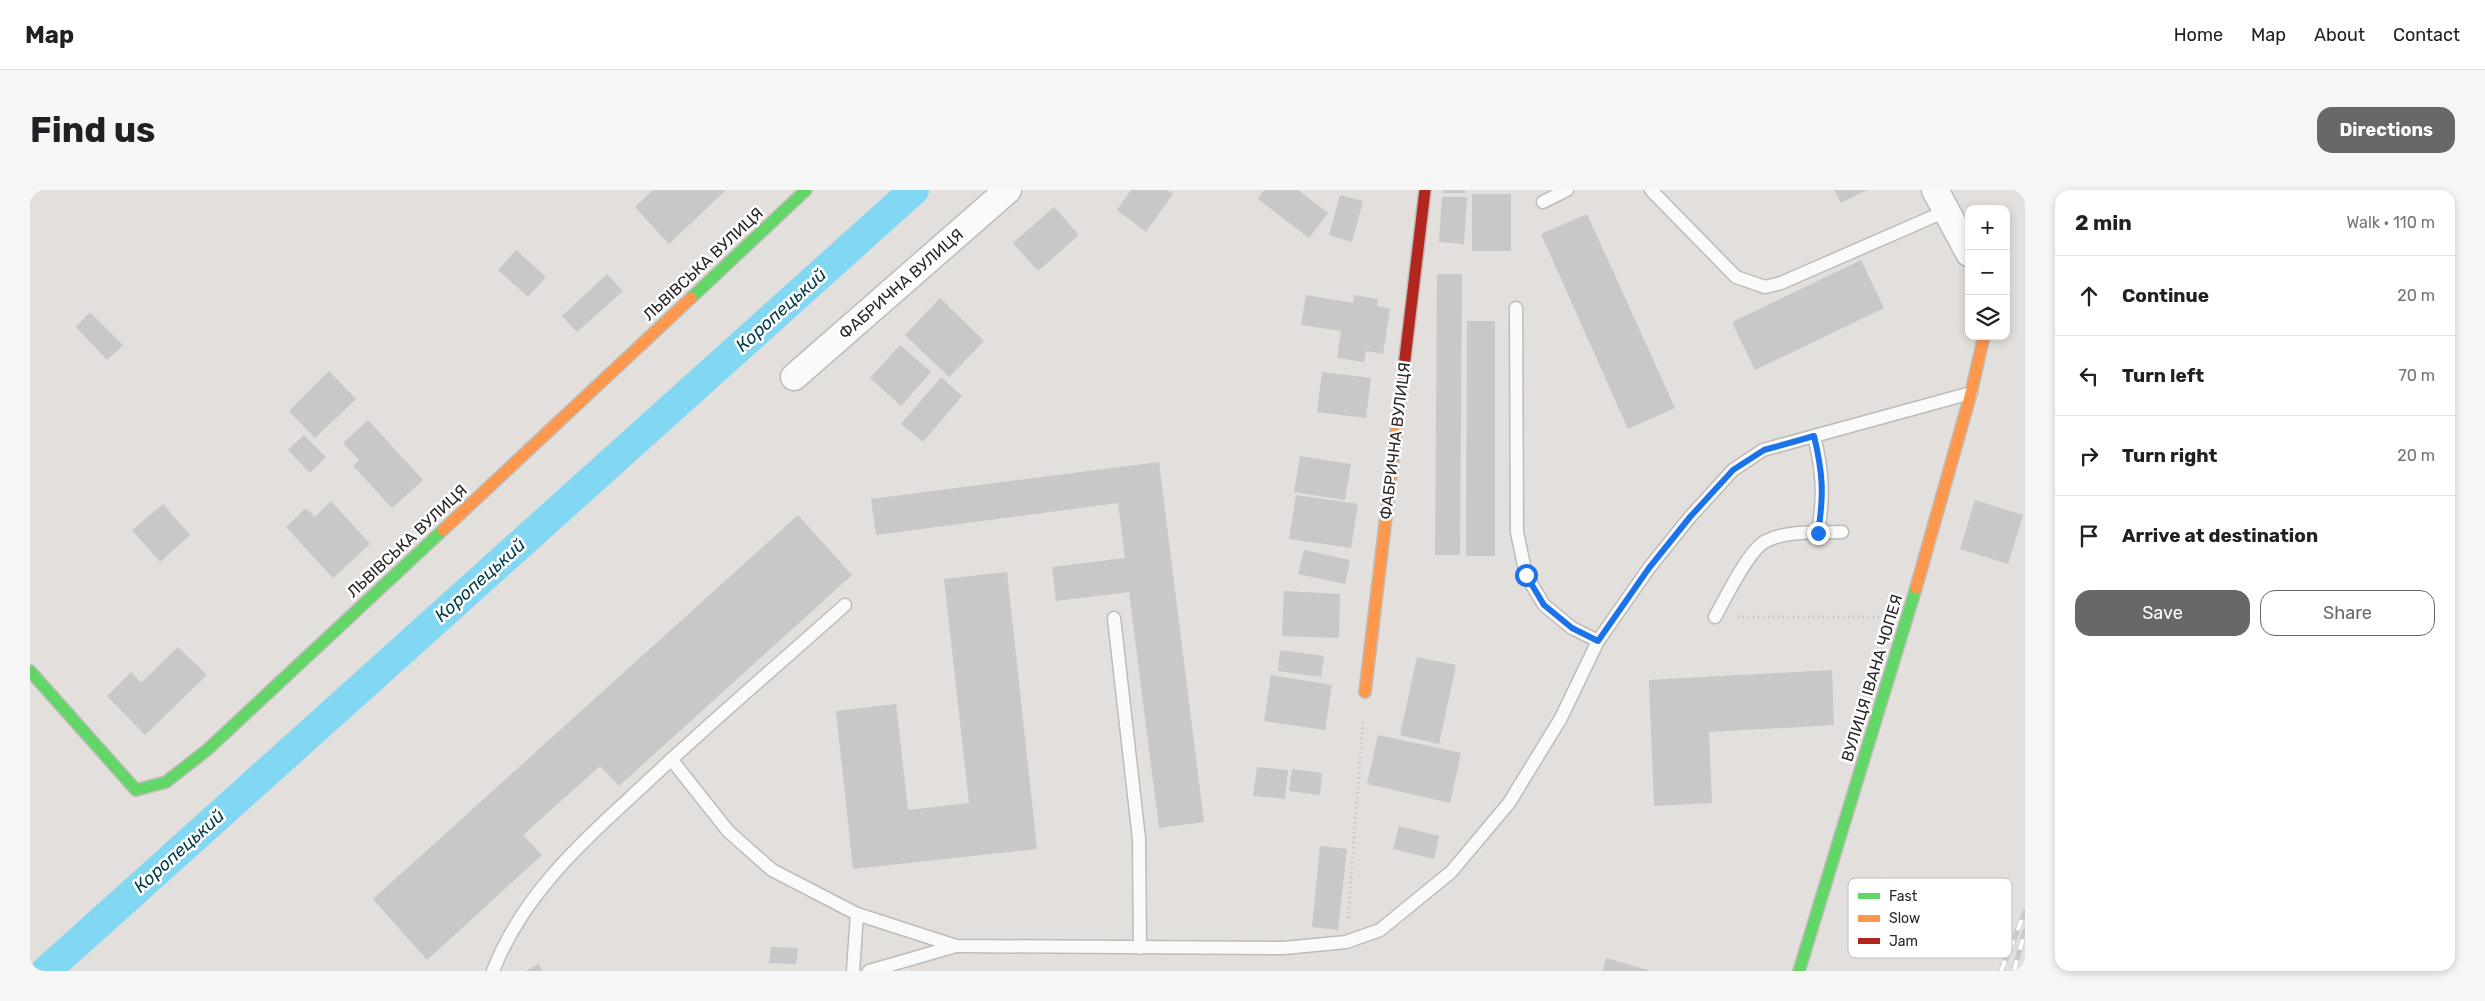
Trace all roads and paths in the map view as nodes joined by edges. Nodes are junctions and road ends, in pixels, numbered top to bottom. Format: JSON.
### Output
{"nodes":[{"id":1,"x":806,"y":190,"type":"edge"},
{"id":2,"x":1008,"y":190,"type":"edge"},
{"id":3,"x":1425,"y":190,"type":"edge"},
{"id":4,"x":1567,"y":190,"type":"edge"},
{"id":5,"x":1651,"y":190,"type":"edge"},
{"id":6,"x":1940,"y":200,"type":"edge"},
{"id":7,"x":1543,"y":202,"type":"dead end"},
{"id":8,"x":1967,"y":250,"type":"edge"},
{"id":9,"x":1516,"y":308,"type":"dead end"},
{"id":10,"x":1983,"y":340,"type":"edge"},
{"id":11,"x":794,"y":377,"type":"dead end"},
{"id":12,"x":1971,"y":393,"type":"junction"},
{"id":13,"x":1814,"y":436,"type":"junction"},
{"id":14,"x":1842,"y":532,"type":"dead end"},
{"id":15,"x":1818,"y":533,"type":"junction"},
{"id":16,"x":845,"y":605,"type":"dead end"},
{"id":17,"x":1715,"y":617,"type":"joint"},
{"id":18,"x":1908,"y":617,"type":"junction"},
{"id":19,"x":1114,"y":618,"type":"dead end"},
{"id":20,"x":1598,"y":641,"type":"junction"},
{"id":21,"x":30,"y":671,"type":"edge"},
{"id":22,"x":1365,"y":692,"type":"joint"},
{"id":23,"x":671,"y":759,"type":"junction"},
{"id":24,"x":857,"y":914,"type":"junction"},
{"id":25,"x":1346,"y":942,"type":"junction"},
{"id":26,"x":956,"y":946,"type":"junction"},
{"id":27,"x":1140,"y":948,"type":"junction"},
{"id":28,"x":493,"y":971,"type":"edge"},
{"id":29,"x":853,"y":971,"type":"edge"},
{"id":30,"x":869,"y":971,"type":"edge"},
{"id":31,"x":1800,"y":971,"type":"edge"}],
"edges":[{"from":1,"to":21,"type":"street","name":"ЛЬВІВСЬКА ВУЛИЦЯ"},
{"from":2,"to":11,"type":"street","name":"ФАБРИЧНА ВУЛИЦЯ"},
{"from":3,"to":22,"type":"street","name":"ФАБРИЧНА ВУЛИЦЯ"},
{"from":4,"to":7,"type":"lane"},
{"from":5,"to":6,"type":"lane"},
{"from":6,"to":8,"type":"street"},
{"from":9,"to":20,"type":"lane"},
{"from":10,"to":12,"type":"street","name":"ВУЛИЦЯ ІВАНА ЧОПЕЯ"},
{"from":12,"to":13,"type":"lane"},
{"from":12,"to":18,"type":"street","name":"ВУЛИЦЯ ІВАНА ЧОПЕЯ"},
{"from":13,"to":15,"type":"lane"},
{"from":13,"to":20,"type":"lane"},
{"from":14,"to":15,"type":"lane"},
{"from":15,"to":17,"type":"lane"},
{"from":16,"to":23,"type":"lane"},
{"from":17,"to":18,"type":"path"},
{"from":18,"to":31,"type":"street","name":"ВУЛИЦЯ ІВАНА ЧОПЕЯ"},
{"from":19,"to":27,"type":"lane"},
{"from":20,"to":25,"type":"lane"},
{"from":22,"to":25,"type":"path"},
{"from":23,"to":24,"type":"lane"},
{"from":23,"to":28,"type":"lane"},
{"from":24,"to":26,"type":"lane"},
{"from":24,"to":29,"type":"lane"},
{"from":25,"to":27,"type":"lane"},
{"from":26,"to":27,"type":"lane"},
{"from":26,"to":30,"type":"lane"}]}
